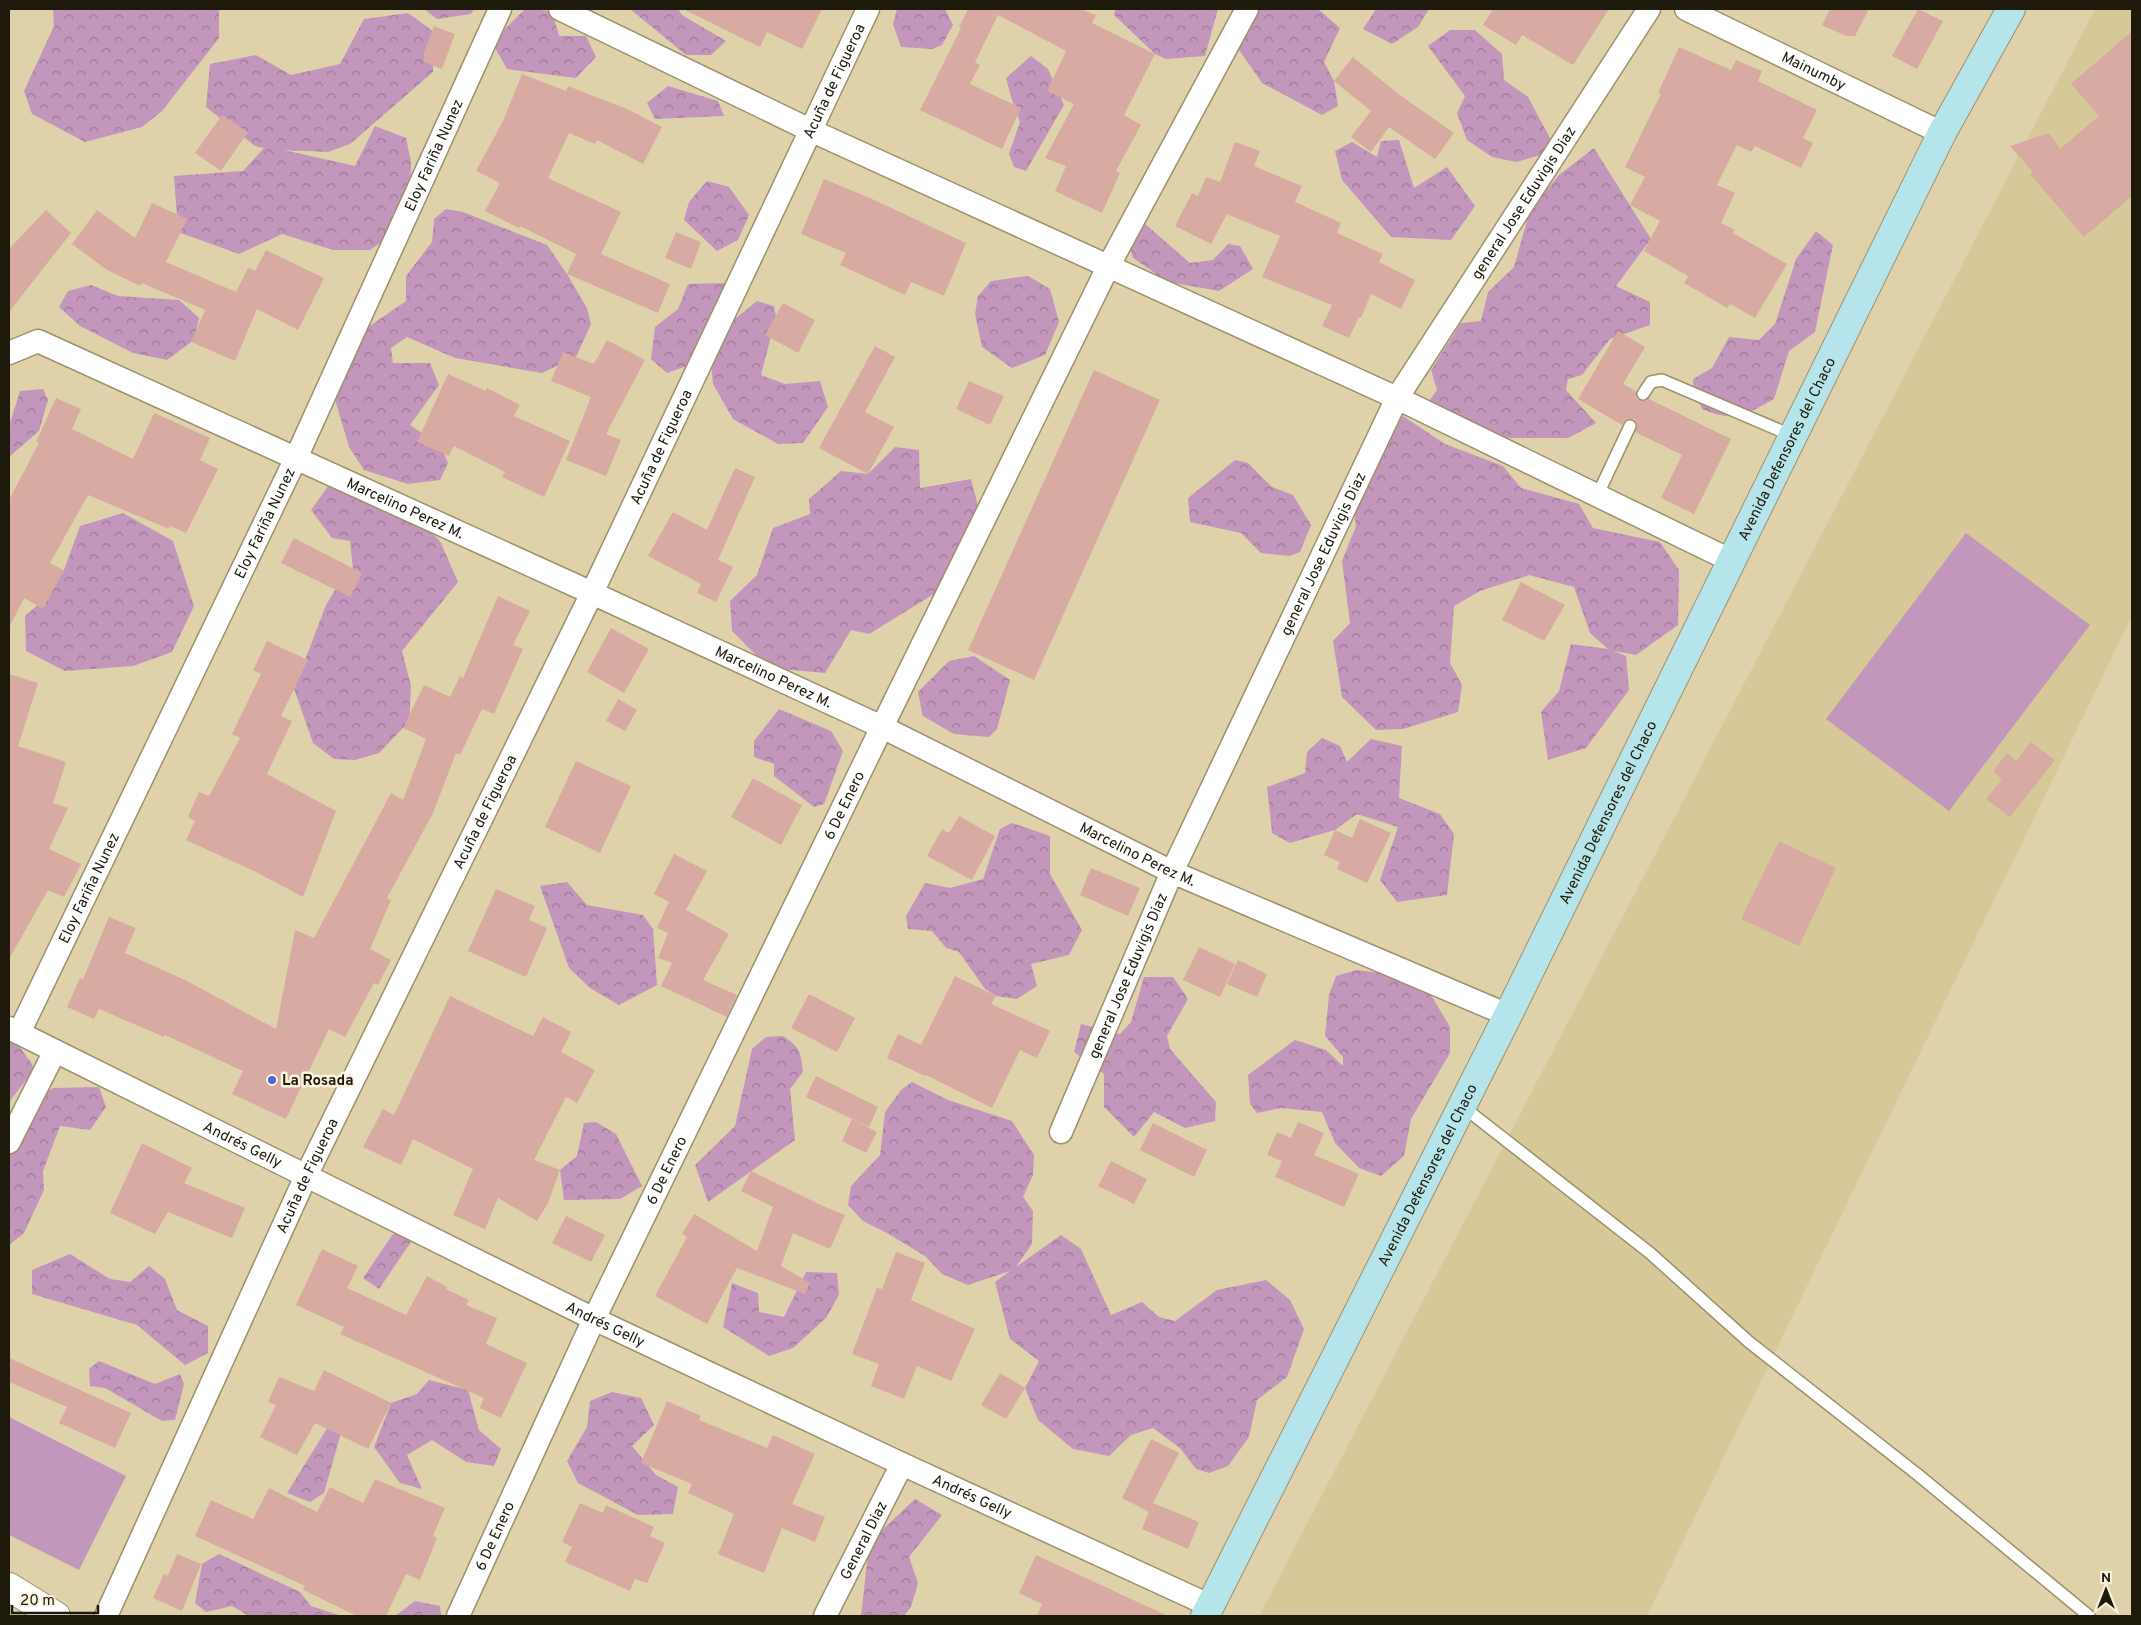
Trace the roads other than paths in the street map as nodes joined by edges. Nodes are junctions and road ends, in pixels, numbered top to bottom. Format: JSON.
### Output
{"nodes":[{"id":1,"x":500,"y":9,"type":"edge"},
{"id":2,"x":560,"y":9,"type":"edge"},
{"id":3,"x":868,"y":9,"type":"edge"},
{"id":4,"x":1247,"y":9,"type":"edge"},
{"id":5,"x":1649,"y":9,"type":"edge"},
{"id":6,"x":1686,"y":9,"type":"edge"},
{"id":7,"x":2011,"y":9,"type":"edge"},
{"id":8,"x":810,"y":130,"type":"junction"},
{"id":9,"x":1942,"y":133,"type":"junction"},
{"id":10,"x":1109,"y":265,"type":"junction"},
{"id":11,"x":9,"y":352,"type":"edge"},
{"id":12,"x":1643,"y":394,"type":"dead end"},
{"id":13,"x":1398,"y":398,"type":"junction"},
{"id":14,"x":1630,"y":426,"type":"dead end"},
{"id":15,"x":1793,"y":436,"type":"junction"},
{"id":16,"x":296,"y":458,"type":"junction"},
{"id":17,"x":1597,"y":496,"type":"junction"},
{"id":18,"x":1732,"y":561,"type":"junction"},
{"id":19,"x":592,"y":593,"type":"junction"},
{"id":20,"x":882,"y":727,"type":"junction"},
{"id":21,"x":1172,"y":872,"type":"junction"},
{"id":22,"x":1508,"y":1015,"type":"junction"},
{"id":23,"x":14,"y":1030,"type":"edge"},
{"id":24,"x":55,"y":1051,"type":"junction"},
{"id":25,"x":1462,"y":1106,"type":"junction"},
{"id":26,"x":1061,"y":1132,"type":"dead end"},
{"id":27,"x":9,"y":1142,"type":"edge"},
{"id":28,"x":306,"y":1176,"type":"junction"},
{"id":29,"x":594,"y":1319,"type":"junction"},
{"id":30,"x":902,"y":1464,"type":"junction"},
{"id":31,"x":9,"y":1587,"type":"edge"},
{"id":32,"x":1208,"y":1611,"type":"edge"},
{"id":33,"x":56,"y":1616,"type":"edge"},
{"id":34,"x":106,"y":1616,"type":"edge"},
{"id":35,"x":458,"y":1616,"type":"edge"},
{"id":36,"x":826,"y":1616,"type":"edge"},
{"id":37,"x":2088,"y":1616,"type":"edge"}],
"edges":[{"from":1,"to":16,"type":"street","name":"Eloy Fariña Nunez"},
{"from":2,"to":8,"type":"street"},
{"from":3,"to":8,"type":"street","name":"Acuña de Figueroa"},
{"from":4,"to":10,"type":"street","name":"6 De Enero"},
{"from":5,"to":13,"type":"street","name":"general Jose Eduvigis Diaz"},
{"from":6,"to":9,"type":"street","name":"Mainumby"},
{"from":7,"to":9,"type":"main road","name":"Avenida Defensores del Chaco"},
{"from":8,"to":10,"type":"street"},
{"from":8,"to":19,"type":"street","name":"Acuña de Figueroa"},
{"from":9,"to":15,"type":"main road","name":"Avenida Defensores del Chaco"},
{"from":10,"to":13,"type":"street"},
{"from":10,"to":20,"type":"street","name":"6 De Enero"},
{"from":11,"to":16,"type":"street","name":"Marcelino Perez M."},
{"from":12,"to":15,"type":"lane"},
{"from":13,"to":17,"type":"street"},
{"from":13,"to":21,"type":"street","name":"general Jose Eduvigis Diaz"},
{"from":14,"to":17,"type":"lane"},
{"from":15,"to":18,"type":"main road","name":"Avenida Defensores del Chaco"},
{"from":16,"to":19,"type":"street","name":"Marcelino Perez M."},
{"from":16,"to":23,"type":"street","name":"Eloy Fariña Nunez"},
{"from":17,"to":18,"type":"street"},
{"from":18,"to":22,"type":"main road","name":"Avenida Defensores del Chaco"},
{"from":19,"to":20,"type":"street","name":"Marcelino Perez M."},
{"from":19,"to":28,"type":"street","name":"Acuña de Figueroa"},
{"from":20,"to":21,"type":"street","name":"Marcelino Perez M."},
{"from":20,"to":29,"type":"street","name":"6 De Enero"},
{"from":21,"to":22,"type":"street","name":"Marcelino Perez M."},
{"from":21,"to":26,"type":"street","name":"general Jose Eduvigis Diaz"},
{"from":22,"to":25,"type":"main road","name":"Avenida Defensores del Chaco"},
{"from":23,"to":24,"type":"street","name":"Andrés Gelly"},
{"from":24,"to":27,"type":"street"},
{"from":24,"to":28,"type":"street","name":"Andrés Gelly"},
{"from":25,"to":32,"type":"main road","name":"Avenida Defensores del Chaco"},
{"from":25,"to":37,"type":"lane"},
{"from":28,"to":29,"type":"street","name":"Andrés Gelly"},
{"from":28,"to":34,"type":"street","name":"Acuña de Figueroa"},
{"from":29,"to":30,"type":"street","name":"Andrés Gelly"},
{"from":29,"to":35,"type":"street","name":"6 De Enero"},
{"from":30,"to":32,"type":"street","name":"Andrés Gelly"},
{"from":30,"to":36,"type":"street","name":"General Diaz"},
{"from":31,"to":33,"type":"street"}]}
